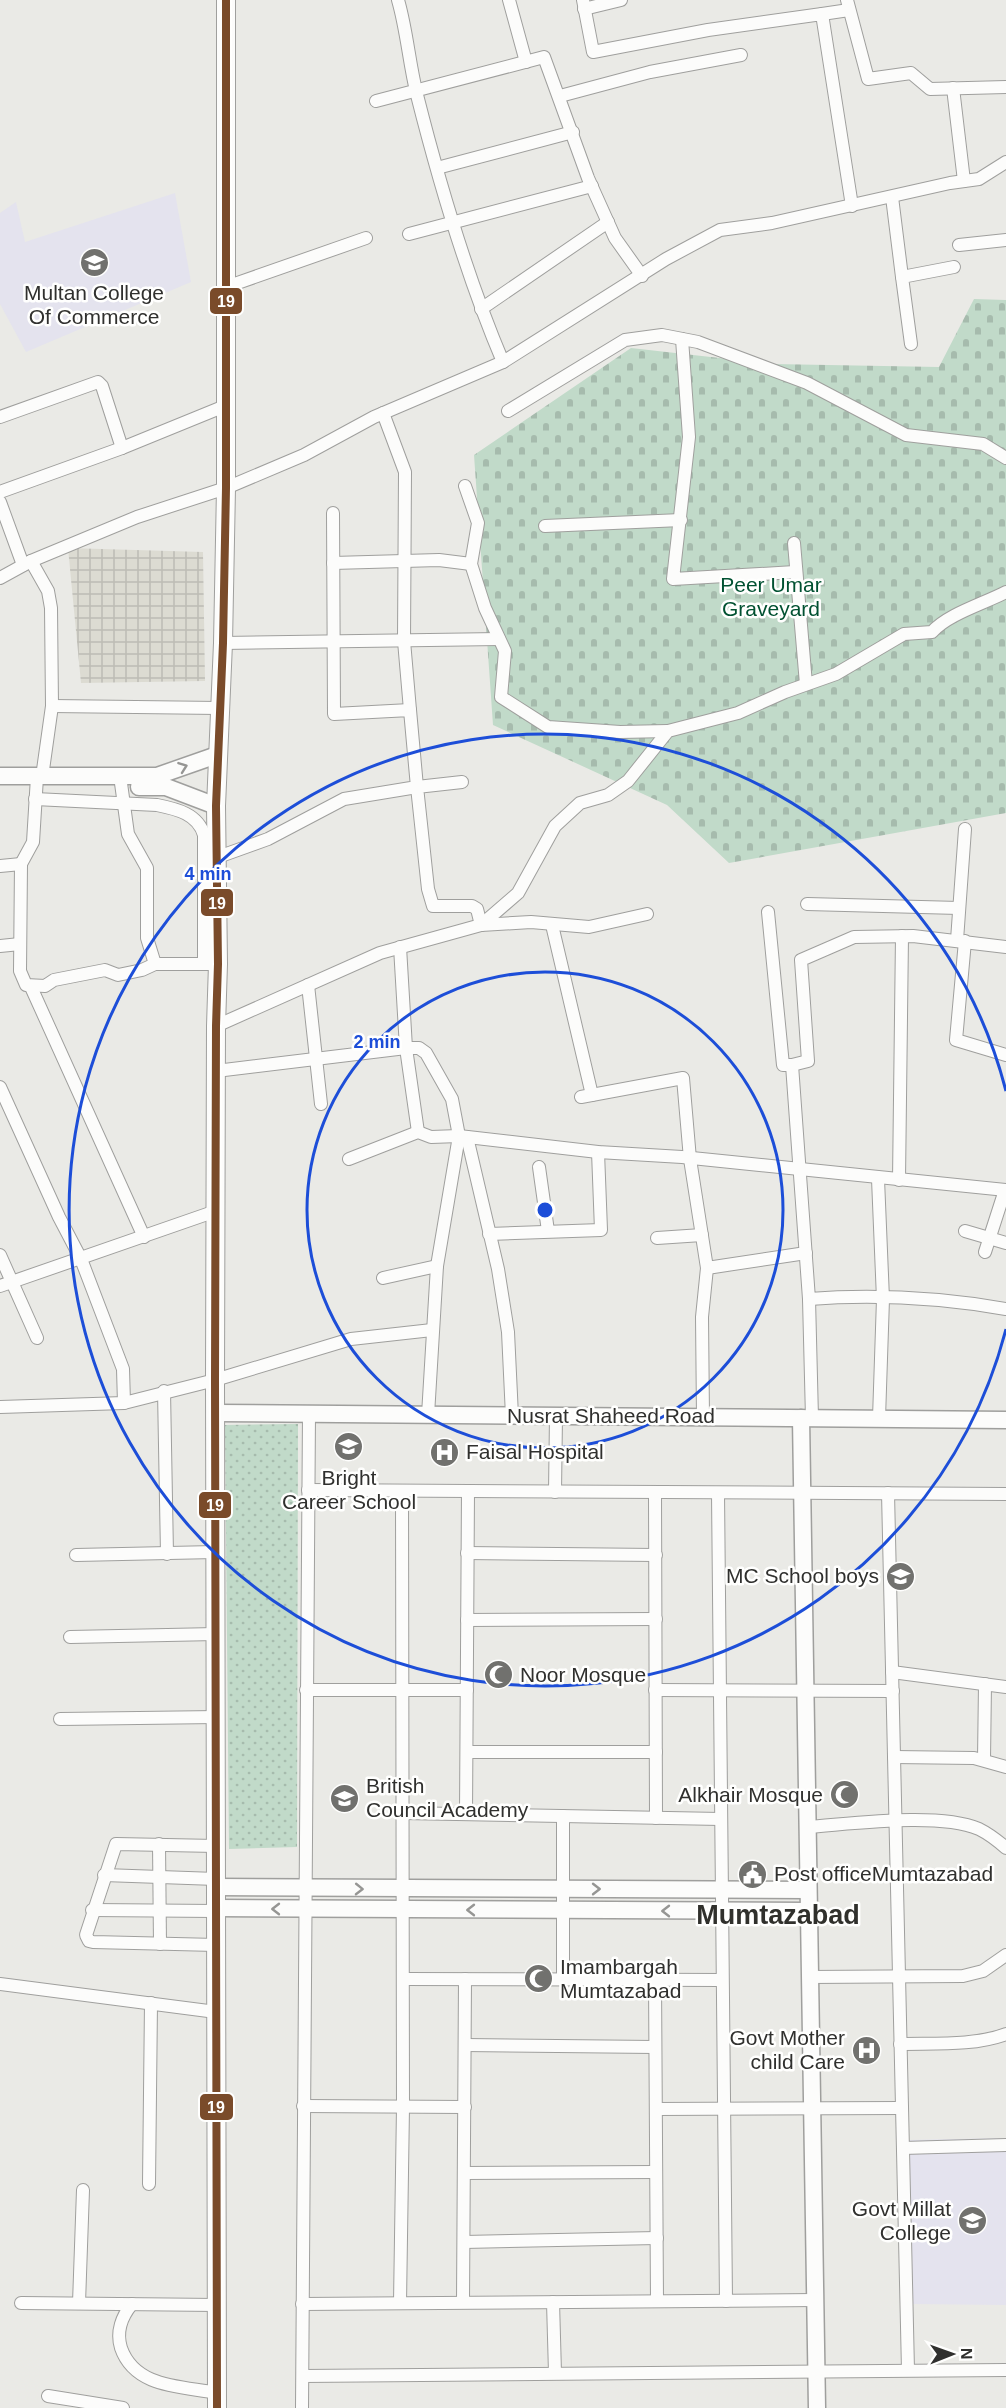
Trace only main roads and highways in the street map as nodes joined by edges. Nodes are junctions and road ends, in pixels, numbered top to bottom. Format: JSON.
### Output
{"nodes":[{"id":1,"x":226,"y":0,"type":"edge"},
{"id":2,"x":217,"y":2401,"type":"edge"}],
"edges":[{"from":1,"to":2,"type":"main road"}]}
